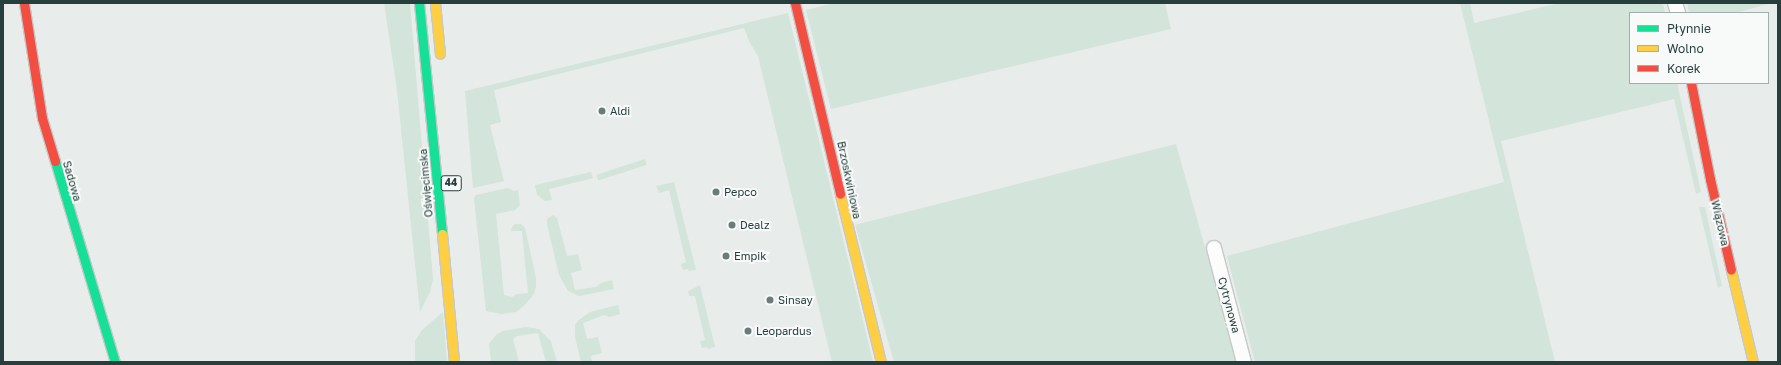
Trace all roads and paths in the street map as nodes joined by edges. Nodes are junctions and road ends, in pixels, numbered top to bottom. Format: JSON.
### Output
{"nodes":[{"id":1,"x":24,"y":3,"type":"edge"},
{"id":2,"x":419,"y":3,"type":"edge"},
{"id":3,"x":435,"y":3,"type":"edge"},
{"id":4,"x":795,"y":3,"type":"edge"},
{"id":5,"x":440,"y":64,"type":"dead end"},
{"id":6,"x":1691,"y":84,"type":"edge"},
{"id":7,"x":1214,"y":248,"type":"dead end"},
{"id":8,"x":115,"y":362,"type":"edge"},
{"id":9,"x":454,"y":362,"type":"edge"},
{"id":10,"x":881,"y":362,"type":"edge"},
{"id":11,"x":1244,"y":362,"type":"edge"},
{"id":12,"x":1753,"y":362,"type":"edge"}],
"edges":[{"from":1,"to":8,"type":"street","name":"Sadowa"},
{"from":2,"to":9,"type":"street","name":"Oświęcimska","number":"44"},
{"from":3,"to":5,"type":"street"},
{"from":4,"to":10,"type":"street","name":"Brzoskwiniowa"},
{"from":6,"to":12,"type":"street","name":"Wiązowa"},
{"from":7,"to":11,"type":"street","name":"Cytrynowa"}]}
